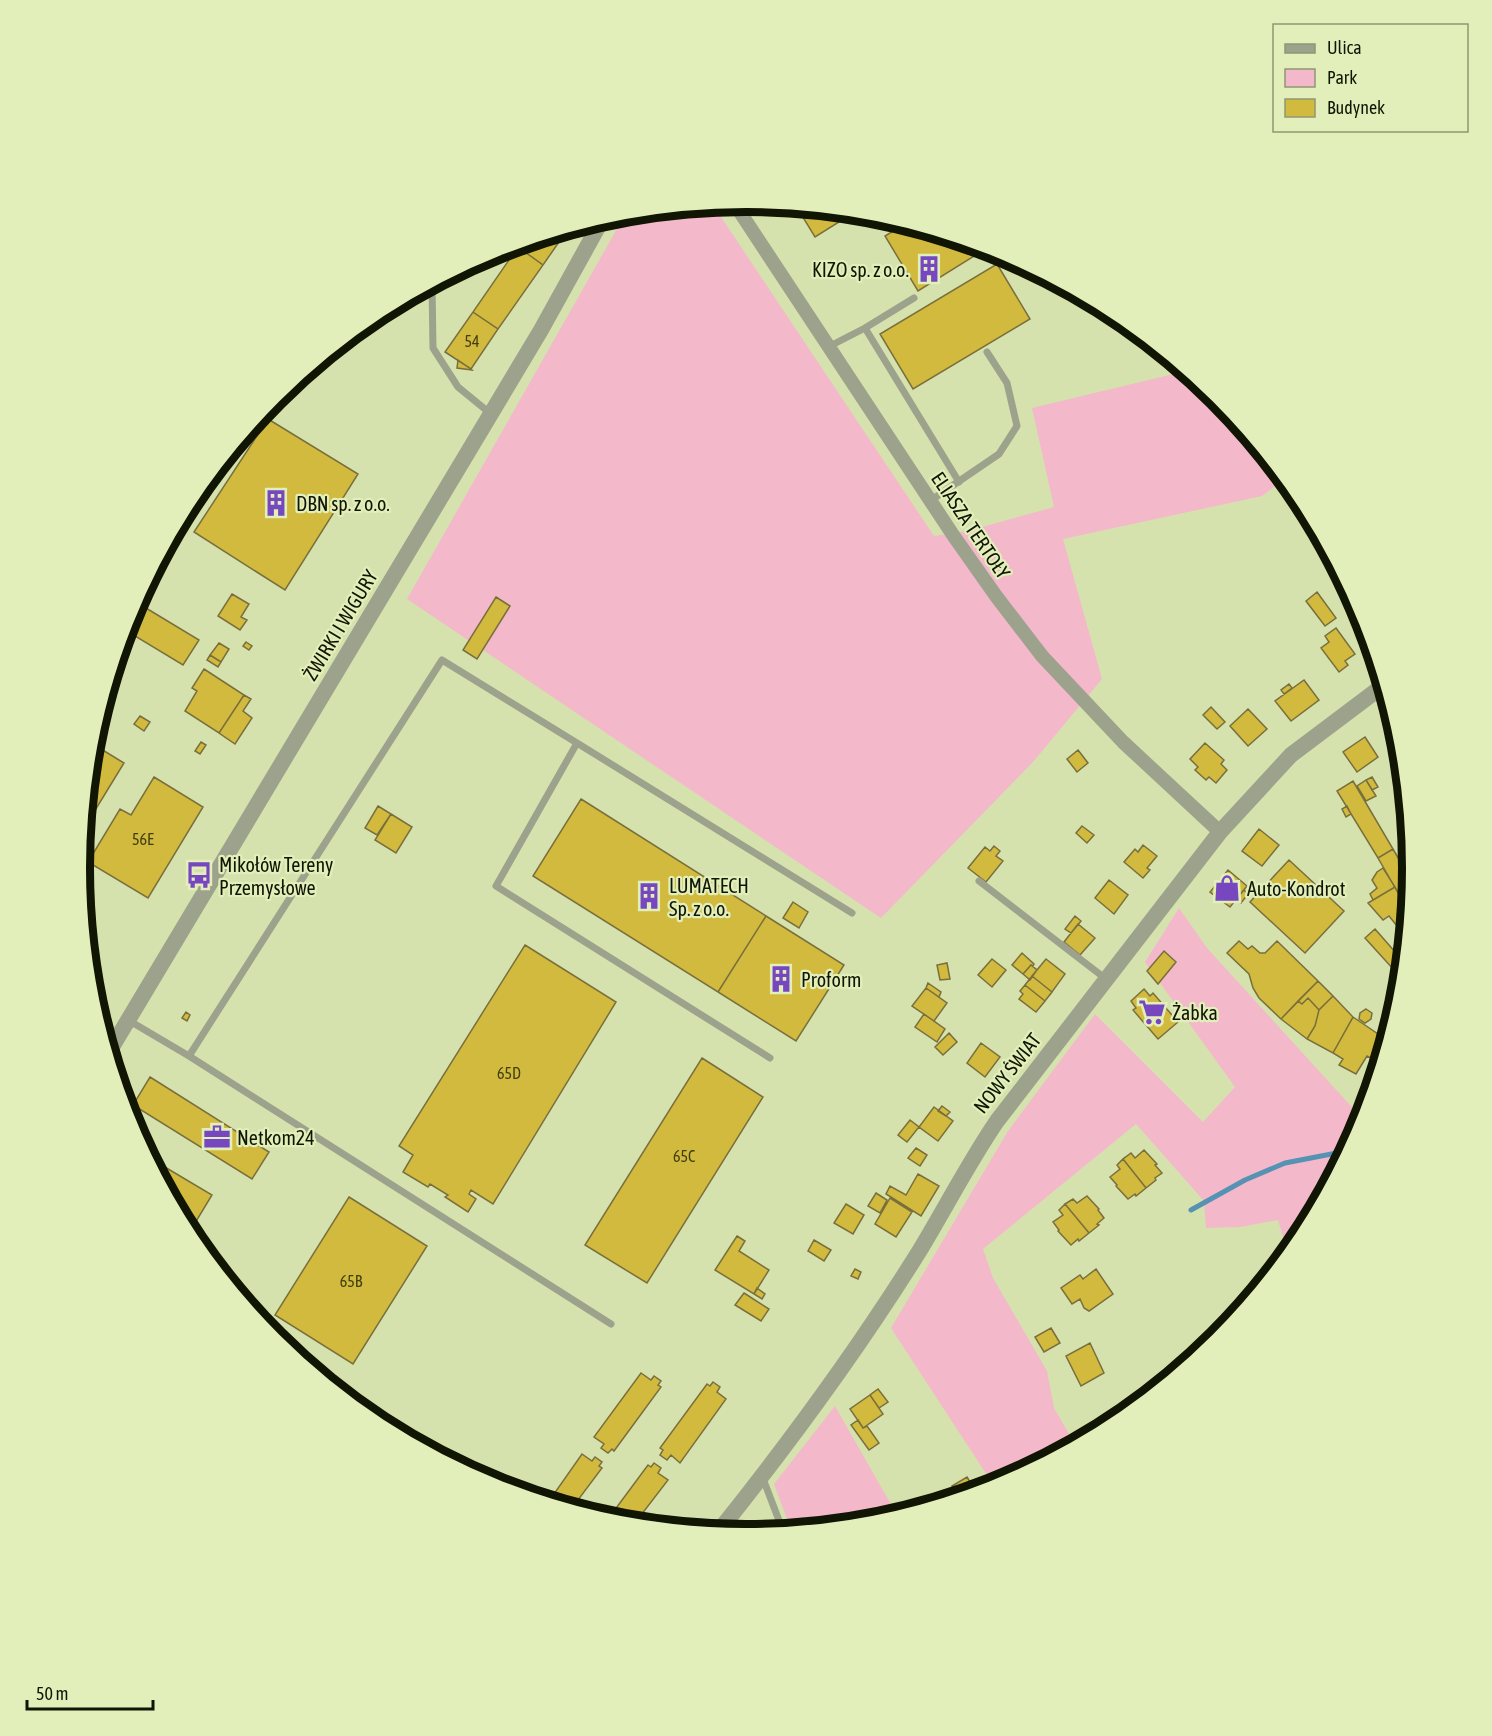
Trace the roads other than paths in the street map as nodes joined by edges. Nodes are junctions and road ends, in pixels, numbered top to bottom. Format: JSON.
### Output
{"nodes":[{"id":1,"x":740,"y":212,"type":"edge"},
{"id":2,"x":597,"y":230,"type":"edge"},
{"id":3,"x":432,"y":293,"type":"edge"},
{"id":4,"x":914,"y":298,"type":"dead end"},
{"id":5,"x":865,"y":328,"type":"junction"},
{"id":6,"x":828,"y":347,"type":"junction"},
{"id":7,"x":987,"y":352,"type":"dead end"},
{"id":8,"x":490,"y":414,"type":"junction"},
{"id":9,"x":959,"y":482,"type":"junction"},
{"id":10,"x":930,"y":501,"type":"junction"},
{"id":11,"x":1378,"y":690,"type":"edge"},
{"id":12,"x":577,"y":743,"type":"junction"},
{"id":13,"x":1220,"y":832,"type":"junction"},
{"id":14,"x":980,"y":880,"type":"dead end"},
{"id":15,"x":852,"y":913,"type":"dead end"},
{"id":16,"x":1106,"y":979,"type":"junction"},
{"id":17,"x":128,"y":1020,"type":"junction"},
{"id":18,"x":112,"y":1038,"type":"edge"},
{"id":19,"x":189,"y":1056,"type":"junction"},
{"id":20,"x":770,"y":1058,"type":"dead end"},
{"id":21,"x":611,"y":1324,"type":"dead end"},
{"id":22,"x":762,"y":1476,"type":"junction"},
{"id":23,"x":780,"y":1523,"type":"edge"},
{"id":24,"x":725,"y":1524,"type":"edge"}],
"edges":[{"from":1,"to":6,"type":"street","name":"ELIASZA TERTOŁY"},
{"from":2,"to":8,"type":"street","name":"ŻWIRKI I WIGURY"},
{"from":3,"to":8,"type":"lane"},
{"from":4,"to":5,"type":"lane"},
{"from":5,"to":6,"type":"lane"},
{"from":5,"to":9,"type":"lane"},
{"from":6,"to":10,"type":"street","name":"ELIASZA TERTOŁY"},
{"from":7,"to":9,"type":"lane"},
{"from":8,"to":17,"type":"street","name":"ŻWIRKI I WIGURY"},
{"from":9,"to":10,"type":"lane"},
{"from":10,"to":13,"type":"street","name":"ELIASZA TERTOŁY"},
{"from":11,"to":13,"type":"street","name":"NOWY ŚWIAT"},
{"from":12,"to":15,"type":"lane"},
{"from":12,"to":19,"type":"lane"},
{"from":12,"to":20,"type":"lane"},
{"from":13,"to":16,"type":"street","name":"NOWY ŚWIAT"},
{"from":14,"to":16,"type":"lane"},
{"from":16,"to":22,"type":"street","name":"NOWY ŚWIAT"},
{"from":17,"to":18,"type":"street","name":"ŻWIRKI I WIGURY"},
{"from":17,"to":19,"type":"lane"},
{"from":19,"to":21,"type":"lane"},
{"from":22,"to":23,"type":"lane"},
{"from":22,"to":24,"type":"street","name":"NOWY ŚWIAT"}]}
